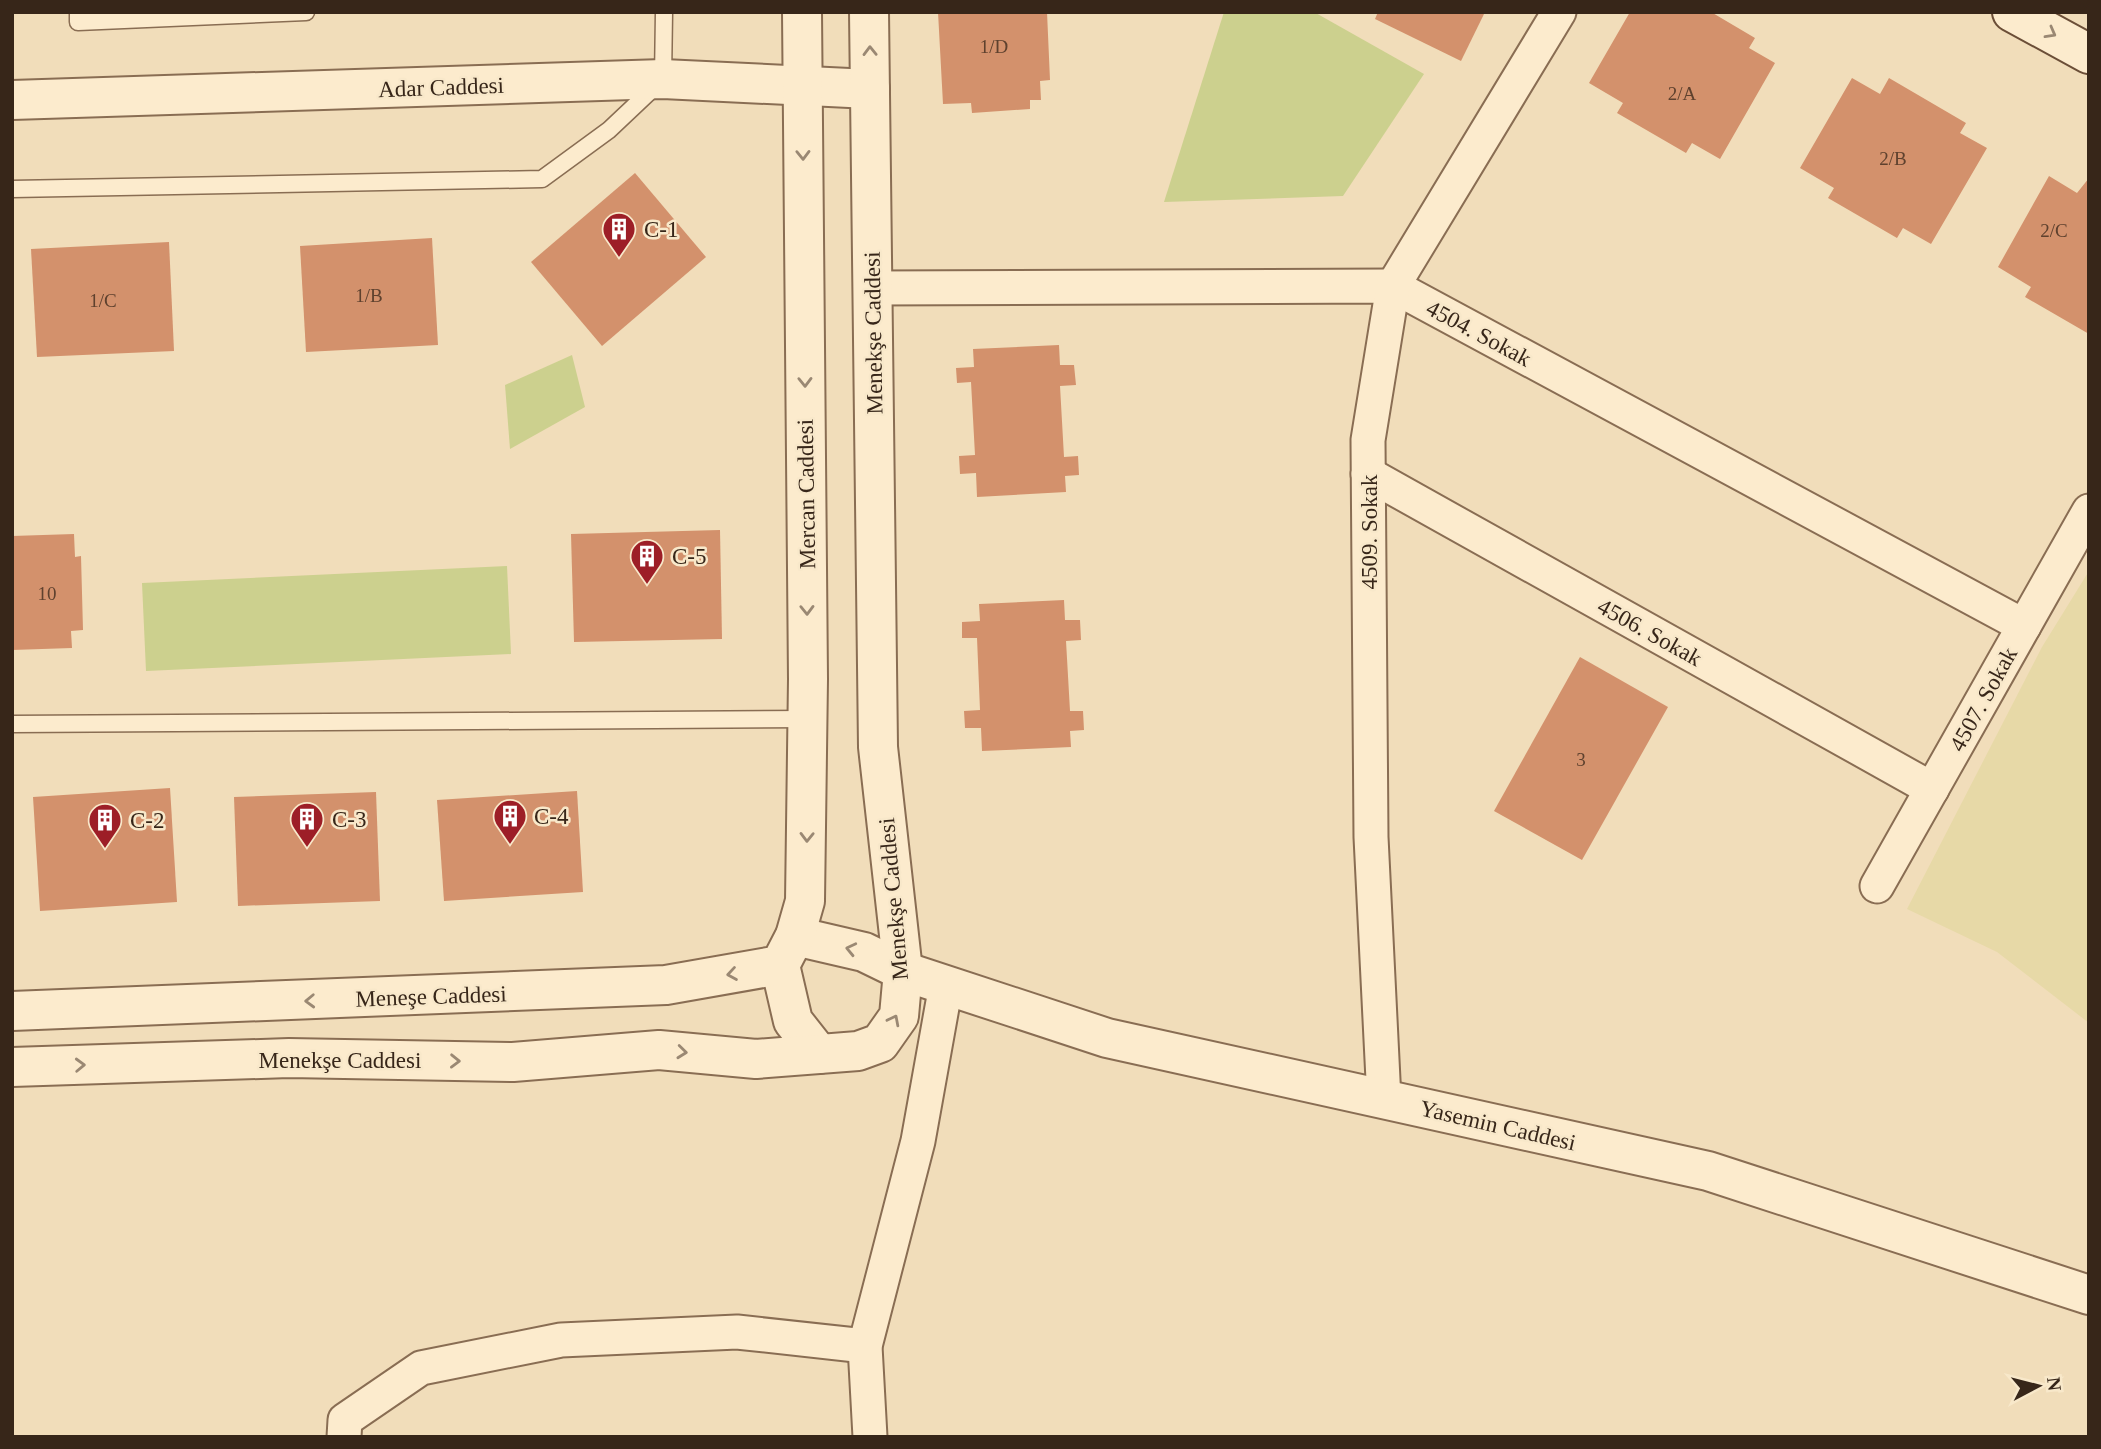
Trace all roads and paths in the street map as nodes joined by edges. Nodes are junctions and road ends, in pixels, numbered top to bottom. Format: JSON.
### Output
{"nodes":[{"id":1,"x":78,"y":12,"type":"edge"},
{"id":2,"x":306,"y":12,"type":"edge"},
{"id":3,"x":664,"y":12,"type":"edge"},
{"id":4,"x":802,"y":12,"type":"edge"},
{"id":5,"x":869,"y":12,"type":"edge"},
{"id":6,"x":1559,"y":12,"type":"edge"},
{"id":7,"x":2012,"y":12,"type":"edge"},
{"id":8,"x":2089,"y":54,"type":"edge"},
{"id":9,"x":663,"y":79,"type":"junction"},
{"id":10,"x":802,"y":87,"type":"junction"},
{"id":11,"x":870,"y":89,"type":"junction"},
{"id":12,"x":12,"y":100,"type":"edge"},
{"id":13,"x":12,"y":189,"type":"edge"},
{"id":14,"x":1393,"y":286,"type":"junction"},
{"id":15,"x":873,"y":288,"type":"junction"},
{"id":16,"x":1368,"y":474,"type":"junction"},
{"id":17,"x":2089,"y":512,"type":"edge"},
{"id":18,"x":2024,"y":626,"type":"junction"},
{"id":19,"x":808,"y":719,"type":"junction"},
{"id":20,"x":12,"y":724,"type":"edge"},
{"id":21,"x":1932,"y":789,"type":"junction"},
{"id":22,"x":1877,"y":886,"type":"dead end"},
{"id":23,"x":793,"y":934,"type":"junction"},
{"id":24,"x":903,"y":971,"type":"junction"},
{"id":25,"x":946,"y":985,"type":"junction"},
{"id":26,"x":12,"y":1012,"type":"edge"},
{"id":27,"x":819,"y":1054,"type":"junction"},
{"id":28,"x":12,"y":1067,"type":"edge"},
{"id":29,"x":1384,"y":1100,"type":"junction"},
{"id":30,"x":2089,"y":1295,"type":"edge"},
{"id":31,"x":865,"y":1346,"type":"junction"},
{"id":32,"x":344,"y":1437,"type":"edge"},
{"id":33,"x":870,"y":1437,"type":"edge"}],
"edges":[{"from":1,"to":2,"type":"lane"},
{"from":3,"to":9,"type":"lane"},
{"from":4,"to":10,"type":"street","name":"Mercan Caddesi"},
{"from":11,"to":5,"type":"street","name":"Menekşe Caddesi","one_way":true},
{"from":6,"to":14,"type":"street","name":"4509. Sokak"},
{"from":7,"to":8,"type":"street","one_way":true},
{"from":9,"to":10,"type":"street","name":"Adar Caddesi"},
{"from":9,"to":12,"type":"street","name":"Adar Caddesi"},
{"from":9,"to":13,"type":"lane"},
{"from":10,"to":11,"type":"street","name":"Adar Caddesi"},
{"from":10,"to":19,"type":"street","name":"Mercan Caddesi","one_way":true},
{"from":11,"to":15,"type":"street","name":"Menekşe Caddesi"},
{"from":14,"to":15,"type":"street","name":"4504. Sokak"},
{"from":14,"to":16,"type":"street","name":"4509. Sokak"},
{"from":14,"to":18,"type":"street","name":"4504. Sokak"},
{"from":15,"to":24,"type":"street","name":"Menekşe Caddesi"},
{"from":16,"to":21,"type":"street","name":"4506. Sokak"},
{"from":16,"to":29,"type":"street","name":"4509. Sokak"},
{"from":17,"to":18,"type":"street","name":"4507. Sokak"},
{"from":18,"to":21,"type":"street","name":"4507. Sokak"},
{"from":19,"to":20,"type":"lane"},
{"from":19,"to":23,"type":"street","name":"Mercan Caddesi","one_way":true},
{"from":21,"to":22,"type":"street","name":"4507. Sokak"},
{"from":24,"to":23,"type":"street","name":"Yasemin Caddesi","one_way":true},
{"from":23,"to":26,"type":"street","name":"Meneşe Caddesi","one_way":true},
{"from":23,"to":27,"type":"street","name":"Mercan Caddesi"},
{"from":24,"to":25,"type":"street","name":"Yasemin Caddesi"},
{"from":27,"to":24,"type":"street","name":"Menekşe Caddesi","one_way":true},
{"from":25,"to":29,"type":"street","name":"Yasemin Caddesi"},
{"from":25,"to":31,"type":"street"},
{"from":28,"to":27,"type":"street","name":"Menekşe Caddesi","one_way":true},
{"from":29,"to":30,"type":"street","name":"Yasemin Caddesi"},
{"from":31,"to":32,"type":"street"},
{"from":31,"to":33,"type":"street"}]}
